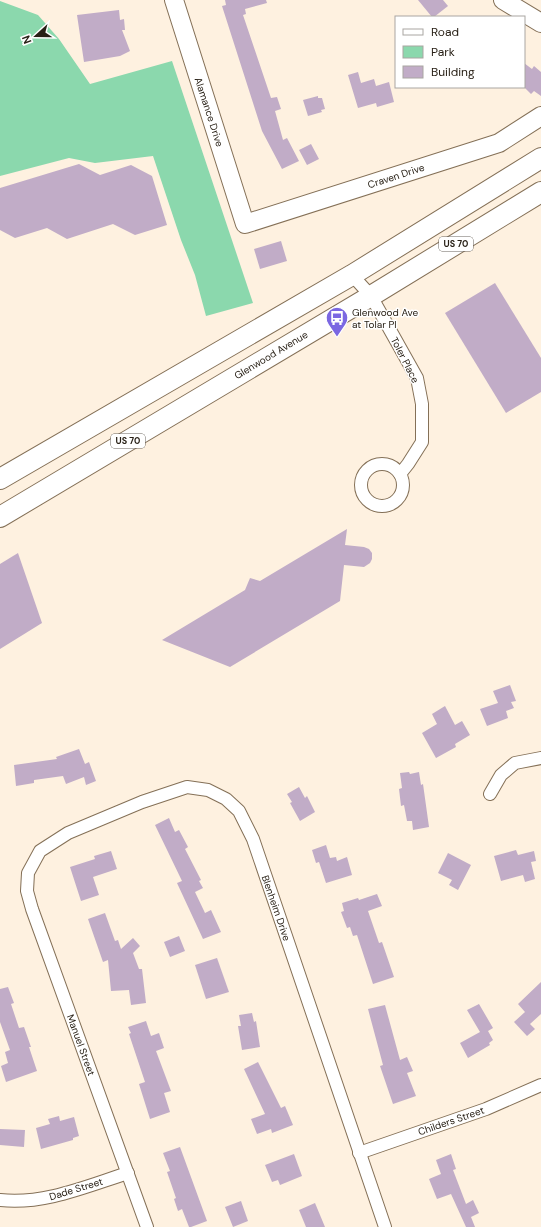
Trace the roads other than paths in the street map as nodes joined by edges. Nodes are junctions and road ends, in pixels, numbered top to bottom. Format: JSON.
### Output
{"nodes":[{"id":1,"x":174,"y":0,"type":"edge"},
{"id":2,"x":503,"y":0,"type":"edge"},
{"id":3,"x":541,"y":23,"type":"edge"},
{"id":4,"x":541,"y":116,"type":"edge"},
{"id":5,"x":541,"y":158,"type":"edge"},
{"id":6,"x":541,"y":192,"type":"edge"},
{"id":7,"x":245,"y":224,"type":"joint"},
{"id":8,"x":352,"y":275,"type":"junction"},
{"id":9,"x":371,"y":296,"type":"junction"},
{"id":10,"x":400,"y":474,"type":"dead end"},
{"id":11,"x":0,"y":479,"type":"edge"},
{"id":12,"x":0,"y":517,"type":"edge"},
{"id":13,"x":541,"y":758,"type":"edge"},
{"id":14,"x":490,"y":794,"type":"dead end"},
{"id":15,"x":34,"y":862,"type":"joint"},
{"id":16,"x":541,"y":1085,"type":"edge"},
{"id":17,"x":359,"y":1153,"type":"junction"},
{"id":18,"x":128,"y":1173,"type":"junction"},
{"id":19,"x":0,"y":1200,"type":"edge"},
{"id":20,"x":147,"y":1227,"type":"edge"},
{"id":21,"x":385,"y":1227,"type":"edge"}],
"edges":[{"from":1,"to":7,"type":"street","name":"Alamance Drive"},
{"from":2,"to":3,"type":"street"},
{"from":4,"to":7,"type":"street","name":"Craven Drive"},
{"from":5,"to":8,"type":"main road","number":"US 70"},
{"from":6,"to":9,"type":"main road","name":"Glenwood Avenue","number":"US 70"},
{"from":8,"to":9,"type":"street","name":"Toler Place"},
{"from":8,"to":11,"type":"main road","number":"US 70"},
{"from":9,"to":10,"type":"street","name":"Toler Place"},
{"from":9,"to":12,"type":"main road","name":"Glenwood Avenue","number":"US 70"},
{"from":13,"to":14,"type":"street"},
{"from":15,"to":17,"type":"street","name":"Blenheim Drive"},
{"from":15,"to":18,"type":"street","name":"Manuel Street"},
{"from":16,"to":17,"type":"street","name":"Childers Street"},
{"from":17,"to":21,"type":"street","name":"Blenheim Drive"},
{"from":18,"to":19,"type":"street","name":"Dade Street"},
{"from":18,"to":20,"type":"street","name":"Manuel Street"}]}
